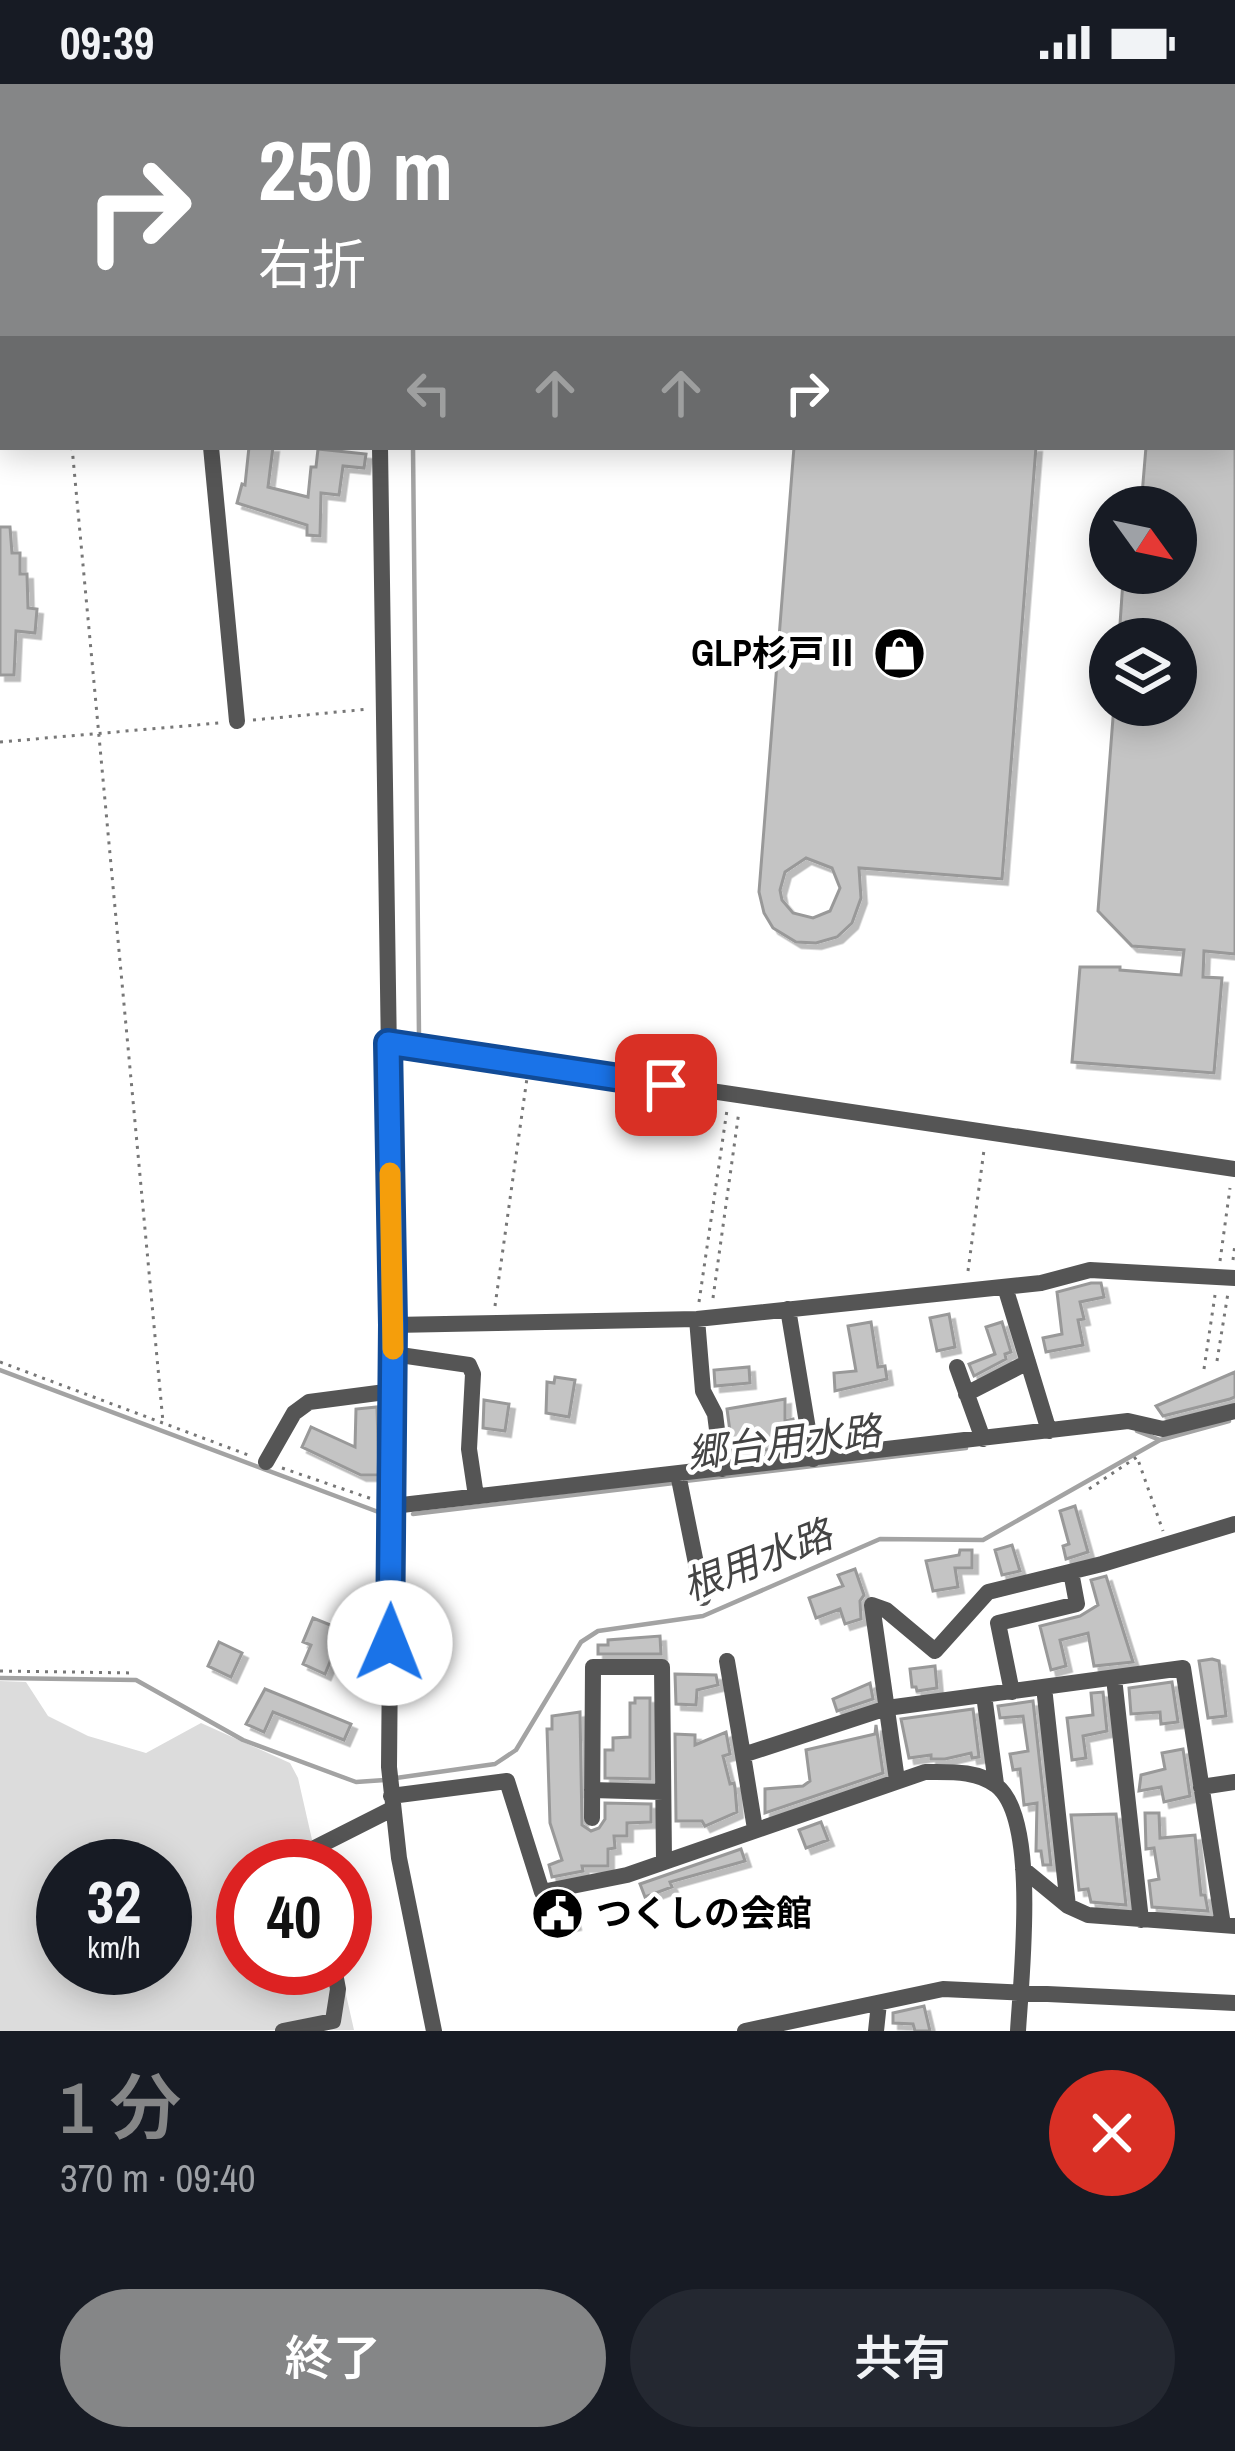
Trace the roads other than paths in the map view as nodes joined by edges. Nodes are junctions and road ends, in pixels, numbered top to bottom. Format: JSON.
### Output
{"nodes":[{"id":1,"x":211,"y":450,"type":"edge"},
{"id":2,"x":380,"y":450,"type":"edge"},
{"id":3,"x":237,"y":721,"type":"dead end"},
{"id":4,"x":388,"y":1043,"type":"junction"},
{"id":5,"x":1235,"y":1169,"type":"edge"},
{"id":6,"x":1233,"y":1278,"type":"edge"},
{"id":7,"x":1005,"y":1287,"type":"junction"},
{"id":8,"x":788,"y":1309,"type":"junction"},
{"id":9,"x":703,"y":1318,"type":"junction"},
{"id":10,"x":393,"y":1325,"type":"junction"},
{"id":11,"x":393,"y":1354,"type":"junction"},
{"id":12,"x":1028,"y":1362,"type":"junction"},
{"id":13,"x":956,"y":1367,"type":"dead end"},
{"id":14,"x":393,"y":1390,"type":"junction"},
{"id":15,"x":966,"y":1394,"type":"junction"},
{"id":16,"x":1235,"y":1411,"type":"edge"},
{"id":17,"x":1049,"y":1431,"type":"junction"},
{"id":18,"x":983,"y":1439,"type":"junction"},
{"id":19,"x":813,"y":1459,"type":"junction"},
{"id":20,"x":266,"y":1462,"type":"road end"},
{"id":21,"x":722,"y":1469,"type":"junction"},
{"id":22,"x":679,"y":1479,"type":"junction"},
{"id":23,"x":476,"y":1496,"type":"junction"},
{"id":24,"x":393,"y":1506,"type":"junction"},
{"id":25,"x":1235,"y":1524,"type":"edge"},
{"id":26,"x":1071,"y":1572,"type":"junction"},
{"id":27,"x":703,"y":1598,"type":"dead end"},
{"id":28,"x":727,"y":1661,"type":"dead end"},
{"id":29,"x":1114,"y":1678,"type":"junction"},
{"id":30,"x":1045,"y":1687,"type":"junction"},
{"id":31,"x":1012,"y":1691,"type":"junction"},
{"id":32,"x":984,"y":1695,"type":"junction"},
{"id":33,"x":887,"y":1708,"type":"junction"},
{"id":34,"x":592,"y":1741,"type":"junction"},
{"id":35,"x":571,"y":1742,"type":"dead end"},
{"id":36,"x":743,"y":1755,"type":"junction"},
{"id":37,"x":897,"y":1780,"type":"junction"},
{"id":38,"x":1235,"y":1782,"type":"edge"},
{"id":39,"x":996,"y":1784,"type":"junction"},
{"id":40,"x":1201,"y":1786,"type":"junction"},
{"id":41,"x":592,"y":1790,"type":"junction"},
{"id":42,"x":663,"y":1792,"type":"junction"},
{"id":43,"x":391,"y":1798,"type":"junction"},
{"id":44,"x":592,"y":1817,"type":"dead end"},
{"id":45,"x":755,"y":1829,"type":"junction"},
{"id":46,"x":326,"y":1839,"type":"edge"},
{"id":47,"x":664,"y":1860,"type":"junction"},
{"id":48,"x":1023,"y":1869,"type":"junction"},
{"id":49,"x":1068,"y":1906,"type":"junction"},
{"id":50,"x":1141,"y":1920,"type":"junction"},
{"id":51,"x":1229,"y":1926,"type":"edge"},
{"id":52,"x":1020,"y":1992,"type":"junction"},
{"id":53,"x":337,"y":1995,"type":"edge"},
{"id":54,"x":1235,"y":2002,"type":"edge"},
{"id":55,"x":879,"y":2003,"type":"junction"},
{"id":56,"x":283,"y":2031,"type":"edge"},
{"id":57,"x":434,"y":2031,"type":"edge"},
{"id":58,"x":746,"y":2031,"type":"edge"},
{"id":59,"x":876,"y":2031,"type":"edge"},
{"id":60,"x":1018,"y":2031,"type":"edge"}],
"edges":[{"from":1,"to":3,"type":"street"},
{"from":2,"to":4,"type":"street"},
{"from":4,"to":5,"type":"street"},
{"from":4,"to":10,"type":"street"},
{"from":6,"to":7,"type":"street"},
{"from":7,"to":8,"type":"street"},
{"from":7,"to":12,"type":"street"},
{"from":8,"to":9,"type":"street"},
{"from":8,"to":19,"type":"street"},
{"from":9,"to":10,"type":"street"},
{"from":9,"to":21,"type":"street"},
{"from":10,"to":11,"type":"street"},
{"from":11,"to":14,"type":"street"},
{"from":11,"to":23,"type":"street"},
{"from":12,"to":15,"type":"street"},
{"from":12,"to":17,"type":"street"},
{"from":13,"to":15,"type":"street"},
{"from":14,"to":20,"type":"street"},
{"from":14,"to":24,"type":"street"},
{"from":15,"to":18,"type":"street"},
{"from":16,"to":17,"type":"street"},
{"from":17,"to":18,"type":"street"},
{"from":18,"to":19,"type":"street"},
{"from":19,"to":21,"type":"street"},
{"from":21,"to":22,"type":"street"},
{"from":22,"to":23,"type":"street"},
{"from":22,"to":27,"type":"street"},
{"from":23,"to":24,"type":"street"},
{"from":24,"to":43,"type":"street"},
{"from":25,"to":26,"type":"street"},
{"from":26,"to":31,"type":"street"},
{"from":26,"to":33,"type":"street"},
{"from":28,"to":36,"type":"street"},
{"from":29,"to":30,"type":"street"},
{"from":29,"to":40,"type":"street"},
{"from":29,"to":50,"type":"street"},
{"from":30,"to":31,"type":"street"},
{"from":30,"to":49,"type":"street"},
{"from":31,"to":32,"type":"street"},
{"from":32,"to":33,"type":"street"},
{"from":32,"to":39,"type":"street"},
{"from":33,"to":36,"type":"street"},
{"from":33,"to":37,"type":"street"},
{"from":34,"to":35,"type":"street"},
{"from":34,"to":41,"type":"street"},
{"from":34,"to":42,"type":"street"},
{"from":36,"to":45,"type":"street"},
{"from":37,"to":39,"type":"street"},
{"from":37,"to":45,"type":"street"},
{"from":38,"to":40,"type":"street"},
{"from":39,"to":48,"type":"street"},
{"from":40,"to":51,"type":"street"},
{"from":41,"to":42,"type":"street"},
{"from":41,"to":44,"type":"street"},
{"from":42,"to":47,"type":"street"},
{"from":43,"to":46,"type":"street"},
{"from":43,"to":47,"type":"street"},
{"from":43,"to":57,"type":"street"},
{"from":45,"to":47,"type":"street"},
{"from":48,"to":49,"type":"street"},
{"from":48,"to":52,"type":"street"},
{"from":49,"to":50,"type":"street"},
{"from":50,"to":51,"type":"street"},
{"from":52,"to":54,"type":"street"},
{"from":52,"to":55,"type":"street"},
{"from":52,"to":60,"type":"street"},
{"from":53,"to":56,"type":"street"},
{"from":55,"to":58,"type":"street"},
{"from":55,"to":59,"type":"street"}]}
